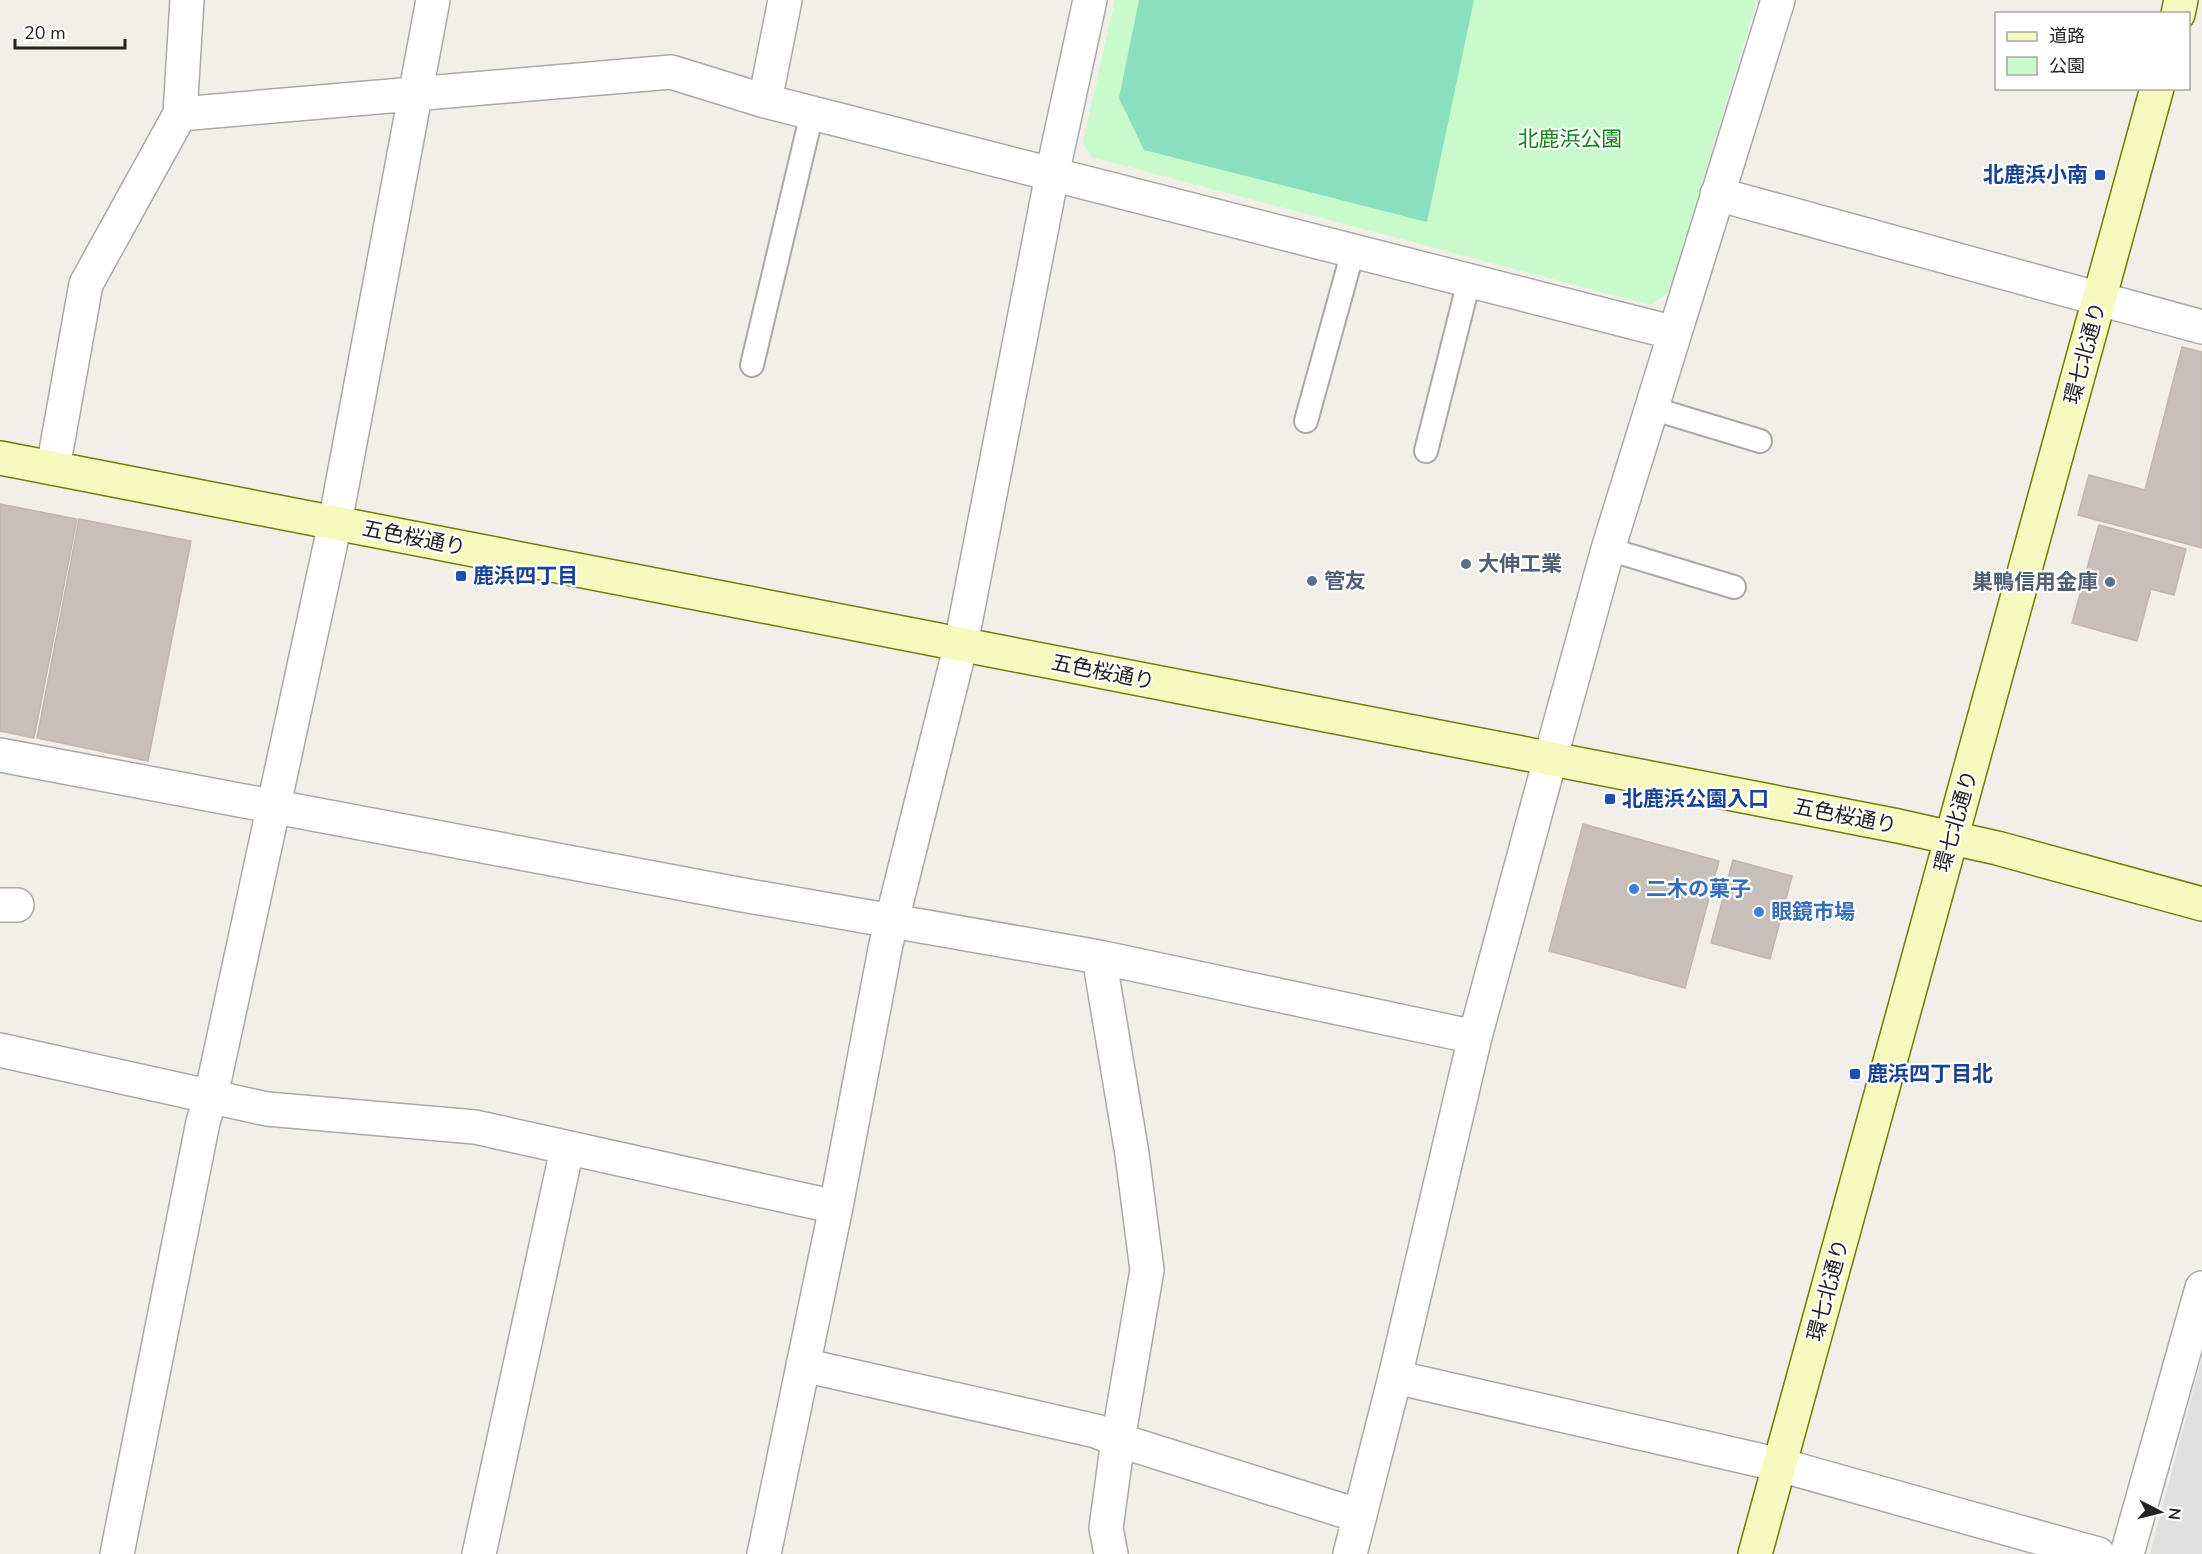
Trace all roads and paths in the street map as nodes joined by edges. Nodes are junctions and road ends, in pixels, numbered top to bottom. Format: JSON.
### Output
{"nodes":[{"id":1,"x":187,"y":0,"type":"edge"},
{"id":2,"x":433,"y":0,"type":"edge"},
{"id":3,"x":784,"y":0,"type":"edge"},
{"id":4,"x":1090,"y":0,"type":"edge"},
{"id":5,"x":1778,"y":0,"type":"edge"},
{"id":6,"x":2156,"y":90,"type":"edge"},
{"id":7,"x":414,"y":95,"type":"junction"},
{"id":8,"x":765,"y":101,"type":"junction"},
{"id":9,"x":812,"y":113,"type":"junction"},
{"id":10,"x":180,"y":114,"type":"junction"},
{"id":11,"x":1052,"y":175,"type":"junction"},
{"id":12,"x":1718,"y":194,"type":"junction"},
{"id":13,"x":1353,"y":251,"type":"junction"},
{"id":14,"x":1469,"y":281,"type":"junction"},
{"id":15,"x":2099,"y":299,"type":"junction"},
{"id":16,"x":2202,"y":327,"type":"edge"},
{"id":17,"x":1675,"y":333,"type":"junction"},
{"id":18,"x":752,"y":365,"type":"dead end"},
{"id":19,"x":1651,"y":408,"type":"junction"},
{"id":20,"x":1306,"y":421,"type":"dead end"},
{"id":21,"x":1760,"y":441,"type":"dead end"},
{"id":22,"x":1426,"y":451,"type":"dead end"},
{"id":23,"x":0,"y":458,"type":"edge"},
{"id":24,"x":52,"y":468,"type":"junction"},
{"id":25,"x":335,"y":523,"type":"junction"},
{"id":26,"x":1608,"y":549,"type":"junction"},
{"id":27,"x":1734,"y":587,"type":"dead end"},
{"id":28,"x":961,"y":644,"type":"junction"},
{"id":29,"x":0,"y":755,"type":"edge"},
{"id":30,"x":1551,"y":758,"type":"junction"},
{"id":31,"x":274,"y":807,"type":"junction"},
{"id":32,"x":1951,"y":837,"type":"junction"},
{"id":33,"x":2202,"y":904,"type":"edge"},
{"id":34,"x":892,"y":921,"type":"junction"},
{"id":35,"x":1099,"y":957,"type":"junction"},
{"id":36,"x":1475,"y":1037,"type":"junction"},
{"id":37,"x":0,"y":1050,"type":"edge"},
{"id":38,"x":211,"y":1096,"type":"junction"},
{"id":39,"x":567,"y":1149,"type":"junction"},
{"id":40,"x":836,"y":1207,"type":"junction"},
{"id":41,"x":2202,"y":1288,"type":"edge"},
{"id":42,"x":803,"y":1365,"type":"junction"},
{"id":43,"x":1395,"y":1377,"type":"junction"},
{"id":44,"x":1118,"y":1440,"type":"junction"},
{"id":45,"x":1780,"y":1466,"type":"junction"},
{"id":46,"x":1360,"y":1516,"type":"junction"},
{"id":47,"x":117,"y":1554,"type":"edge"},
{"id":48,"x":478,"y":1554,"type":"edge"},
{"id":49,"x":764,"y":1554,"type":"edge"},
{"id":50,"x":1110,"y":1554,"type":"edge"},
{"id":51,"x":1350,"y":1554,"type":"edge"},
{"id":52,"x":1755,"y":1554,"type":"edge"},
{"id":53,"x":2098,"y":1554,"type":"edge"},
{"id":54,"x":2127,"y":1554,"type":"edge"}],
"edges":[{"from":1,"to":10,"type":"street"},
{"from":2,"to":7,"type":"street"},
{"from":3,"to":8,"type":"street"},
{"from":4,"to":11,"type":"street"},
{"from":5,"to":12,"type":"street"},
{"from":6,"to":15,"type":"street","name":"環七北通り"},
{"from":7,"to":8,"type":"street"},
{"from":7,"to":10,"type":"street"},
{"from":7,"to":25,"type":"street"},
{"from":8,"to":9,"type":"street"},
{"from":9,"to":11,"type":"street"},
{"from":9,"to":18,"type":"lane"},
{"from":10,"to":24,"type":"street"},
{"from":11,"to":13,"type":"street"},
{"from":11,"to":28,"type":"street"},
{"from":12,"to":15,"type":"street"},
{"from":12,"to":17,"type":"street"},
{"from":13,"to":14,"type":"street"},
{"from":13,"to":20,"type":"lane"},
{"from":14,"to":17,"type":"street"},
{"from":14,"to":22,"type":"lane"},
{"from":15,"to":16,"type":"street"},
{"from":15,"to":32,"type":"street","name":"環七北通り"},
{"from":17,"to":19,"type":"street"},
{"from":19,"to":21,"type":"lane"},
{"from":19,"to":26,"type":"street"},
{"from":23,"to":24,"type":"street","name":"五色桜通り"},
{"from":24,"to":25,"type":"street","name":"五色桜通り"},
{"from":25,"to":28,"type":"street","name":"五色桜通り"},
{"from":25,"to":31,"type":"street"},
{"from":26,"to":27,"type":"lane"},
{"from":26,"to":30,"type":"street"},
{"from":28,"to":30,"type":"street","name":"五色桜通り"},
{"from":28,"to":34,"type":"street"},
{"from":29,"to":31,"type":"street"},
{"from":30,"to":32,"type":"street","name":"五色桜通り"},
{"from":30,"to":36,"type":"street"},
{"from":31,"to":34,"type":"street"},
{"from":31,"to":38,"type":"street"},
{"from":32,"to":33,"type":"street","name":"五色桜通り"},
{"from":32,"to":45,"type":"street","name":"環七北通り"},
{"from":34,"to":35,"type":"street"},
{"from":34,"to":40,"type":"street"},
{"from":35,"to":36,"type":"street"},
{"from":35,"to":44,"type":"street"},
{"from":36,"to":43,"type":"street"},
{"from":37,"to":38,"type":"street"},
{"from":38,"to":39,"type":"street"},
{"from":38,"to":47,"type":"street"},
{"from":39,"to":40,"type":"street"},
{"from":39,"to":48,"type":"street"},
{"from":40,"to":42,"type":"street"},
{"from":41,"to":54,"type":"street"},
{"from":42,"to":44,"type":"street"},
{"from":42,"to":49,"type":"street"},
{"from":43,"to":45,"type":"street"},
{"from":43,"to":46,"type":"street"},
{"from":44,"to":46,"type":"street"},
{"from":44,"to":50,"type":"street"},
{"from":45,"to":52,"type":"street","name":"環七北通り"},
{"from":45,"to":53,"type":"street"},
{"from":46,"to":51,"type":"street"}]}
